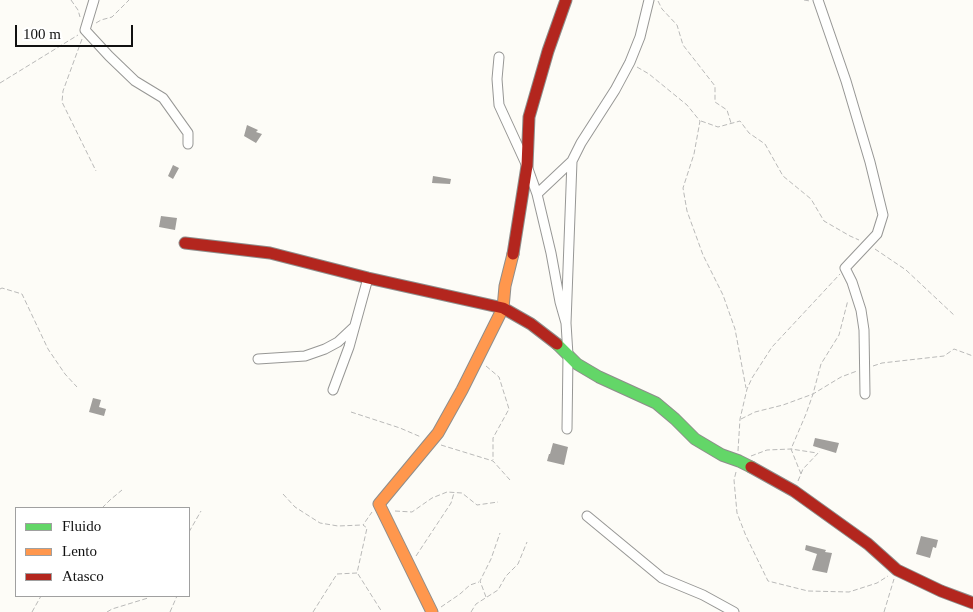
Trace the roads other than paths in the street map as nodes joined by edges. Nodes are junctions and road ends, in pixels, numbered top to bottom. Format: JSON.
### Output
{"nodes":[{"id":1,"x":94,"y":0,"type":"edge"},
{"id":2,"x":566,"y":0,"type":"edge"},
{"id":3,"x":649,"y":0,"type":"edge"},
{"id":4,"x":818,"y":0,"type":"edge"},
{"id":5,"x":499,"y":57,"type":"dead end"},
{"id":6,"x":188,"y":144,"type":"dead end"},
{"id":7,"x":572,"y":162,"type":"junction"},
{"id":8,"x":527,"y":166,"type":"junction"},
{"id":9,"x":537,"y":194,"type":"junction"},
{"id":10,"x":185,"y":243,"type":"dead end"},
{"id":11,"x":368,"y":278,"type":"junction"},
{"id":12,"x":502,"y":308,"type":"junction"},
{"id":13,"x":566,"y":324,"type":"junction"},
{"id":14,"x":356,"y":325,"type":"junction"},
{"id":15,"x":568,"y":355,"type":"junction"},
{"id":16,"x":258,"y":359,"type":"dead end"},
{"id":17,"x":333,"y":390,"type":"dead end"},
{"id":18,"x":865,"y":394,"type":"dead end"},
{"id":19,"x":567,"y":429,"type":"dead end"},
{"id":20,"x":587,"y":516,"type":"dead end"},
{"id":21,"x":973,"y":603,"type":"edge"},
{"id":22,"x":437,"y":609,"type":"edge"},
{"id":23,"x":734,"y":612,"type":"edge"}],
"edges":[{"from":1,"to":6,"type":"street"},
{"from":2,"to":8,"type":"street"},
{"from":3,"to":7,"type":"street"},
{"from":4,"to":18,"type":"street"},
{"from":5,"to":8,"type":"street"},
{"from":7,"to":9,"type":"street"},
{"from":7,"to":13,"type":"street"},
{"from":8,"to":9,"type":"street"},
{"from":8,"to":12,"type":"street"},
{"from":9,"to":13,"type":"street"},
{"from":10,"to":11,"type":"street"},
{"from":11,"to":12,"type":"street"},
{"from":11,"to":14,"type":"street"},
{"from":12,"to":15,"type":"street"},
{"from":12,"to":22,"type":"street"},
{"from":13,"to":15,"type":"street"},
{"from":14,"to":16,"type":"street"},
{"from":14,"to":17,"type":"street"},
{"from":15,"to":19,"type":"street"},
{"from":15,"to":21,"type":"street"},
{"from":20,"to":23,"type":"street"}]}
